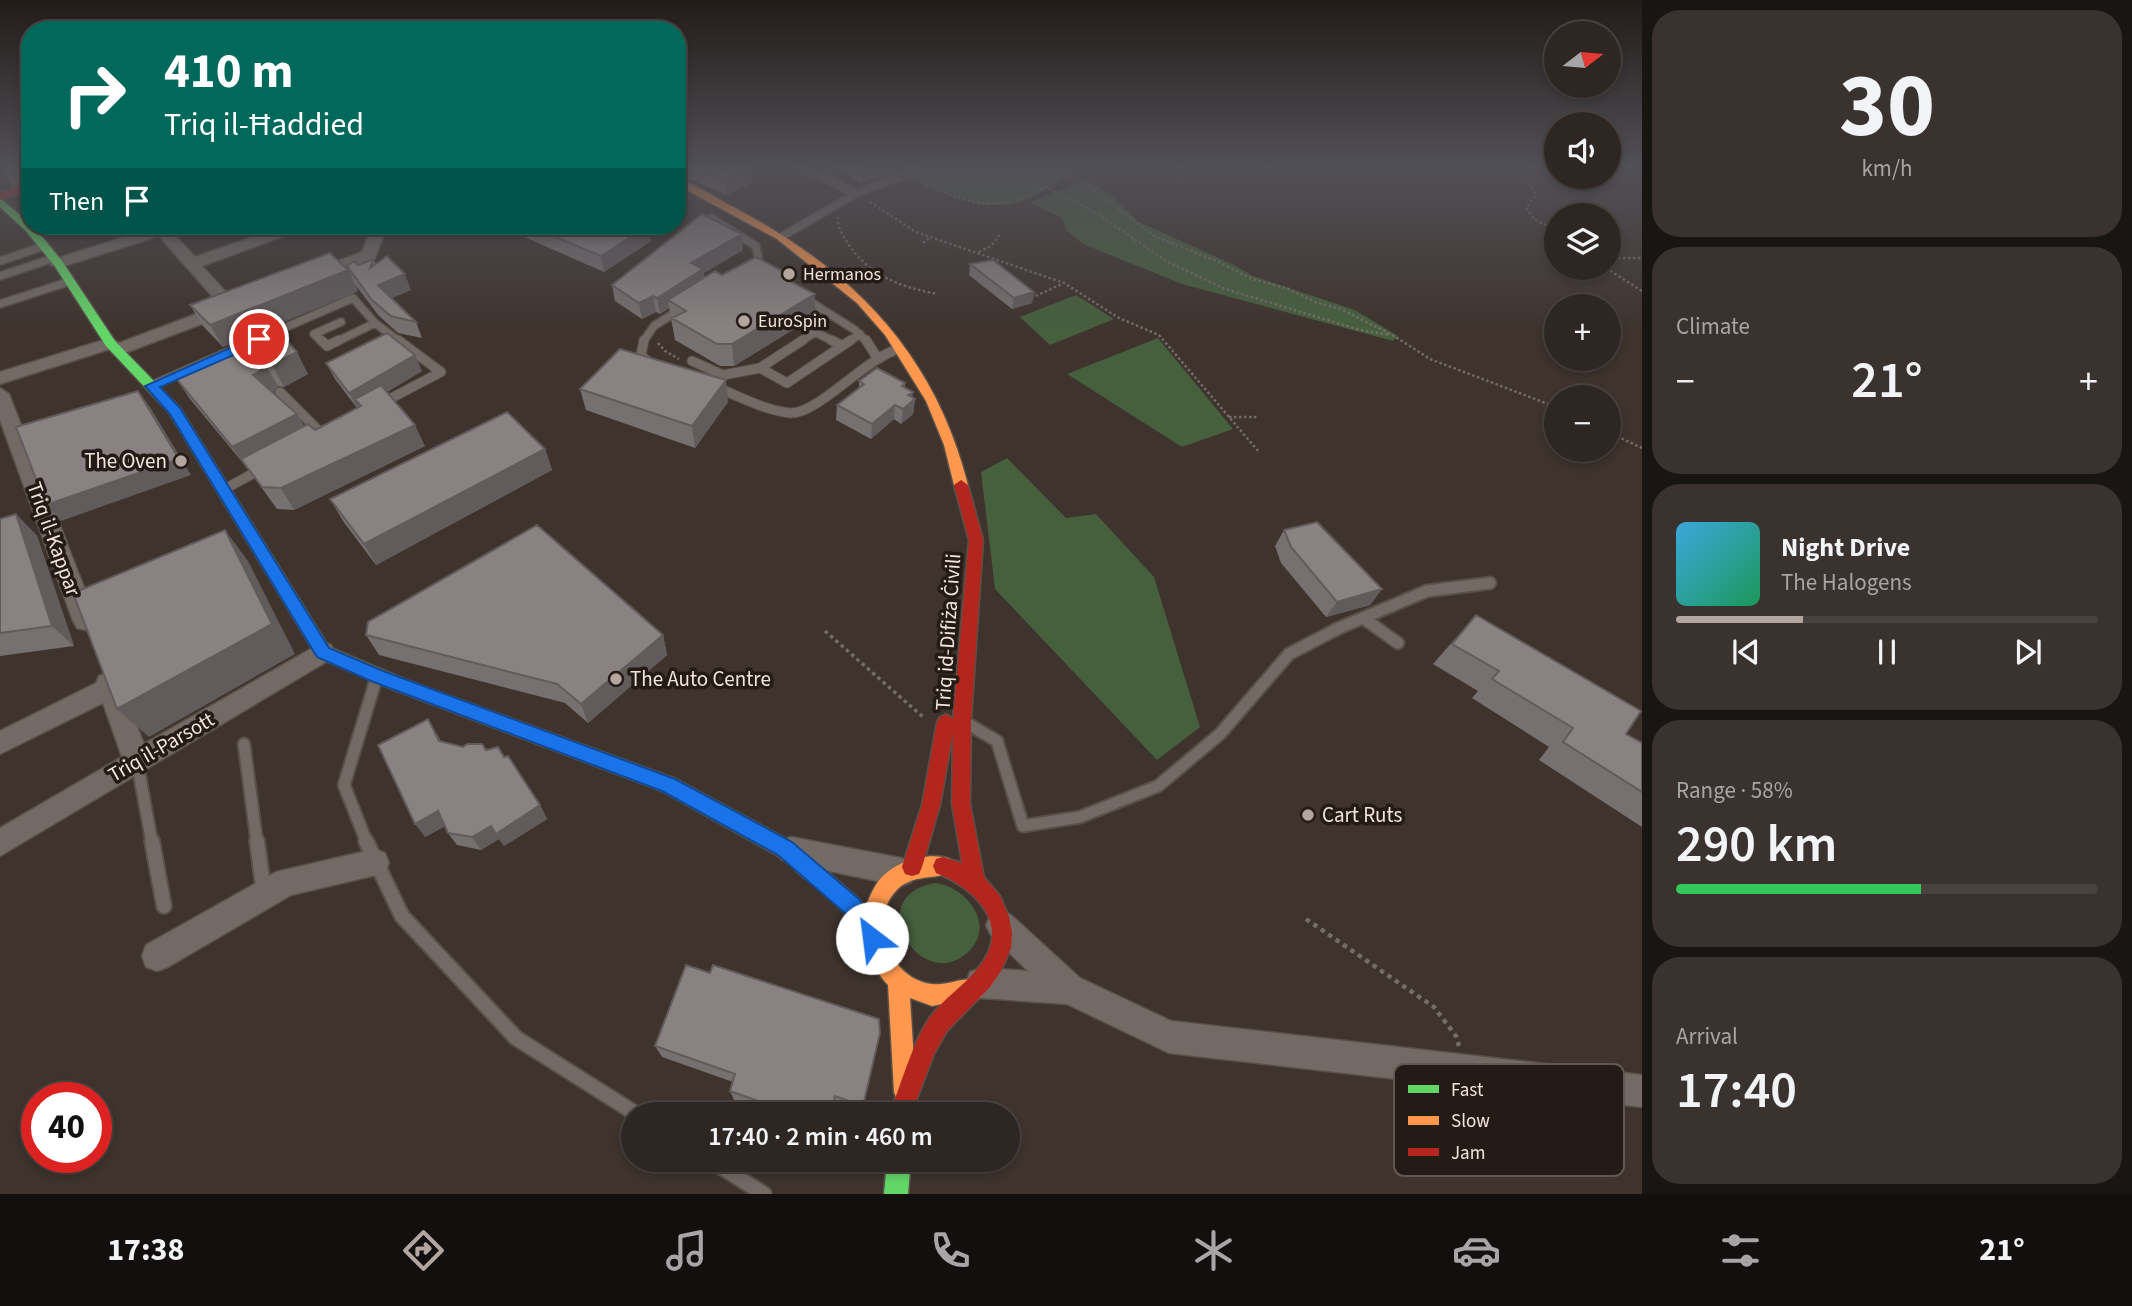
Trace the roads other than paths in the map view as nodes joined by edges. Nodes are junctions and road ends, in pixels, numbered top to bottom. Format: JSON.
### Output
{"nodes":[{"id":1,"x":725,"y":221,"type":"edge"},
{"id":2,"x":756,"y":221,"type":"edge"},
{"id":3,"x":811,"y":221,"type":"edge"},
{"id":4,"x":732,"y":222,"type":"junction"},
{"id":5,"x":40,"y":235,"type":"edge"},
{"id":6,"x":139,"y":235,"type":"edge"},
{"id":7,"x":173,"y":235,"type":"edge"},
{"id":8,"x":273,"y":235,"type":"edge"},
{"id":9,"x":376,"y":235,"type":"edge"},
{"id":10,"x":781,"y":237,"type":"junction"},
{"id":11,"x":52,"y":256,"type":"junction"},
{"id":12,"x":0,"y":261,"type":"edge"},
{"id":13,"x":194,"y":263,"type":"junction"},
{"id":14,"x":760,"y":263,"type":"junction"},
{"id":15,"x":748,"y":270,"type":"edge"},
{"id":16,"x":769,"y":270,"type":"edge"},
{"id":17,"x":0,"y":276,"type":"edge"},
{"id":18,"x":71,"y":281,"type":"junction"},
{"id":19,"x":293,"y":283,"type":"edge"},
{"id":20,"x":798,"y":293,"type":"edge"},
{"id":21,"x":0,"y":304,"type":"edge"},
{"id":22,"x":690,"y":304,"type":"edge"},
{"id":23,"x":236,"y":305,"type":"joint"},
{"id":24,"x":341,"y":322,"type":"dead end"},
{"id":25,"x":375,"y":323,"type":"junction"},
{"id":26,"x":860,"y":334,"type":"junction"},
{"id":27,"x":841,"y":345,"type":"junction"},
{"id":28,"x":114,"y":346,"type":"junction"},
{"id":29,"x":893,"y":351,"type":"junction"},
{"id":30,"x":876,"y":356,"type":"junction"},
{"id":31,"x":692,"y":361,"type":"dead end"},
{"id":32,"x":662,"y":368,"type":"edge"},
{"id":33,"x":760,"y":368,"type":"junction"},
{"id":34,"x":0,"y":378,"type":"edge"},
{"id":35,"x":701,"y":382,"type":"edge"},
{"id":36,"x":151,"y":386,"type":"junction"},
{"id":37,"x":280,"y":392,"type":"dead end"},
{"id":38,"x":0,"y":394,"type":"edge"},
{"id":39,"x":370,"y":410,"type":"edge"},
{"id":40,"x":335,"y":428,"type":"edge"},
{"id":41,"x":323,"y":435,"type":"junction"},
{"id":42,"x":312,"y":441,"type":"edge"},
{"id":43,"x":267,"y":466,"type":"edge"},
{"id":44,"x":223,"y":490,"type":"junction"},
{"id":45,"x":1490,"y":583,"type":"dead end"},
{"id":46,"x":1363,"y":618,"type":"junction"},
{"id":47,"x":91,"y":637,"type":"edge"},
{"id":48,"x":1398,"y":643,"type":"dead end"},
{"id":49,"x":323,"y":652,"type":"junction"},
{"id":50,"x":100,"y":663,"type":"edge"},
{"id":51,"x":377,"y":676,"type":"junction"},
{"id":52,"x":110,"y":688,"type":"junction"},
{"id":53,"x":962,"y":720,"type":"junction"},
{"id":54,"x":0,"y":743,"type":"edge"},
{"id":55,"x":244,"y":744,"type":"dead end"},
{"id":56,"x":137,"y":761,"type":"junction"},
{"id":57,"x":0,"y":843,"type":"edge"},
{"id":58,"x":785,"y":849,"type":"junction"},
{"id":59,"x":375,"y":863,"type":"junction"},
{"id":60,"x":906,"y":869,"type":"junction"},
{"id":61,"x":974,"y":879,"type":"junction"},
{"id":62,"x":264,"y":894,"type":"junction"},
{"id":63,"x":164,"y":906,"type":"dead end"},
{"id":64,"x":1001,"y":925,"type":"junction"},
{"id":65,"x":872,"y":938,"type":"junction"},
{"id":66,"x":156,"y":956,"type":"dead end"},
{"id":67,"x":898,"y":982,"type":"junction"},
{"id":68,"x":977,"y":986,"type":"junction"},
{"id":69,"x":1069,"y":989,"type":"junction"},
{"id":70,"x":1406,"y":1064,"type":"edge"},
{"id":71,"x":1624,"y":1089,"type":"edge"},
{"id":72,"x":1642,"y":1091,"type":"edge"},
{"id":73,"x":905,"y":1102,"type":"edge"},
{"id":74,"x":907,"y":1102,"type":"edge"},
{"id":75,"x":621,"y":1104,"type":"edge"},
{"id":76,"x":729,"y":1172,"type":"edge"},
{"id":77,"x":898,"y":1172,"type":"edge"},
{"id":78,"x":764,"y":1194,"type":"edge"},
{"id":79,"x":896,"y":1194,"type":"edge"}],
"edges":[{"from":1,"to":4,"type":"lane"},
{"from":2,"to":10,"type":"main road","name":"Triq id-Difiża Ċivili"},
{"from":3,"to":10,"type":"lane"},
{"from":4,"to":14,"type":"lane"},
{"from":4,"to":29,"type":"main road","name":"Triq id-Difiża Ċivili"},
{"from":5,"to":11,"type":"main road"},
{"from":6,"to":11,"type":"street"},
{"from":7,"to":13,"type":"street"},
{"from":8,"to":13,"type":"street"},
{"from":9,"to":19,"type":"street"},
{"from":10,"to":53,"type":"main road","name":"Triq id-Difiża Ċivili"},
{"from":11,"to":12,"type":"lane"},
{"from":11,"to":17,"type":"lane"},
{"from":11,"to":18,"type":"main road"},
{"from":13,"to":23,"type":"street"},
{"from":14,"to":15,"type":"lane"},
{"from":14,"to":16,"type":"lane"},
{"from":18,"to":21,"type":"lane"},
{"from":18,"to":28,"type":"main road"},
{"from":20,"to":26,"type":"lane"},
{"from":22,"to":32,"type":"lane"},
{"from":23,"to":28,"type":"street"},
{"from":24,"to":25,"type":"lane"},
{"from":25,"to":36,"type":"lane"},
{"from":25,"to":39,"type":"lane"},
{"from":26,"to":27,"type":"lane"},
{"from":26,"to":30,"type":"lane"},
{"from":27,"to":33,"type":"lane"},
{"from":27,"to":33,"type":"lane"},
{"from":28,"to":34,"type":"street"},
{"from":28,"to":36,"type":"main road"},
{"from":29,"to":30,"type":"lane"},
{"from":29,"to":60,"type":"main road","name":"Triq id-Difiża Ċivili"},
{"from":30,"to":35,"type":"lane"},
{"from":31,"to":33,"type":"lane"},
{"from":36,"to":44,"type":"main road"},
{"from":37,"to":41,"type":"lane"},
{"from":38,"to":47,"type":"street","name":"Triq il-Kappar"},
{"from":40,"to":41,"type":"lane"},
{"from":41,"to":42,"type":"lane"},
{"from":43,"to":44,"type":"lane"},
{"from":44,"to":49,"type":"main road"},
{"from":45,"to":46,"type":"lane"},
{"from":46,"to":48,"type":"lane"},
{"from":46,"to":53,"type":"lane"},
{"from":49,"to":51,"type":"main road"},
{"from":49,"to":56,"type":"street","name":"Triq il-Parsott"},
{"from":50,"to":52,"type":"street"},
{"from":51,"to":58,"type":"main road"},
{"from":51,"to":59,"type":"lane"},
{"from":52,"to":54,"type":"street"},
{"from":52,"to":56,"type":"street"},
{"from":53,"to":61,"type":"main road","name":"Triq id-Difiża Ċivili"},
{"from":55,"to":62,"type":"lane"},
{"from":56,"to":57,"type":"street","name":"Triq il-Parsott"},
{"from":56,"to":63,"type":"lane"},
{"from":58,"to":60,"type":"street"},
{"from":58,"to":65,"type":"main road"},
{"from":59,"to":62,"type":"street"},
{"from":59,"to":75,"type":"lane"},
{"from":60,"to":61,"type":"main road"},
{"from":60,"to":65,"type":"main road","name":"Triq id-Difiża Ċivili"},
{"from":61,"to":64,"type":"main road","name":"Triq id-Difiża Ċivili"},
{"from":62,"to":66,"type":"street"},
{"from":64,"to":68,"type":"main road"},
{"from":64,"to":69,"type":"street"},
{"from":65,"to":67,"type":"main road"},
{"from":67,"to":68,"type":"main road"},
{"from":67,"to":73,"type":"main road"},
{"from":68,"to":69,"type":"street"},
{"from":68,"to":74,"type":"main road"},
{"from":69,"to":70,"type":"street"},
{"from":71,"to":72,"type":"street"},
{"from":76,"to":78,"type":"lane"},
{"from":77,"to":79,"type":"main road"}]}
